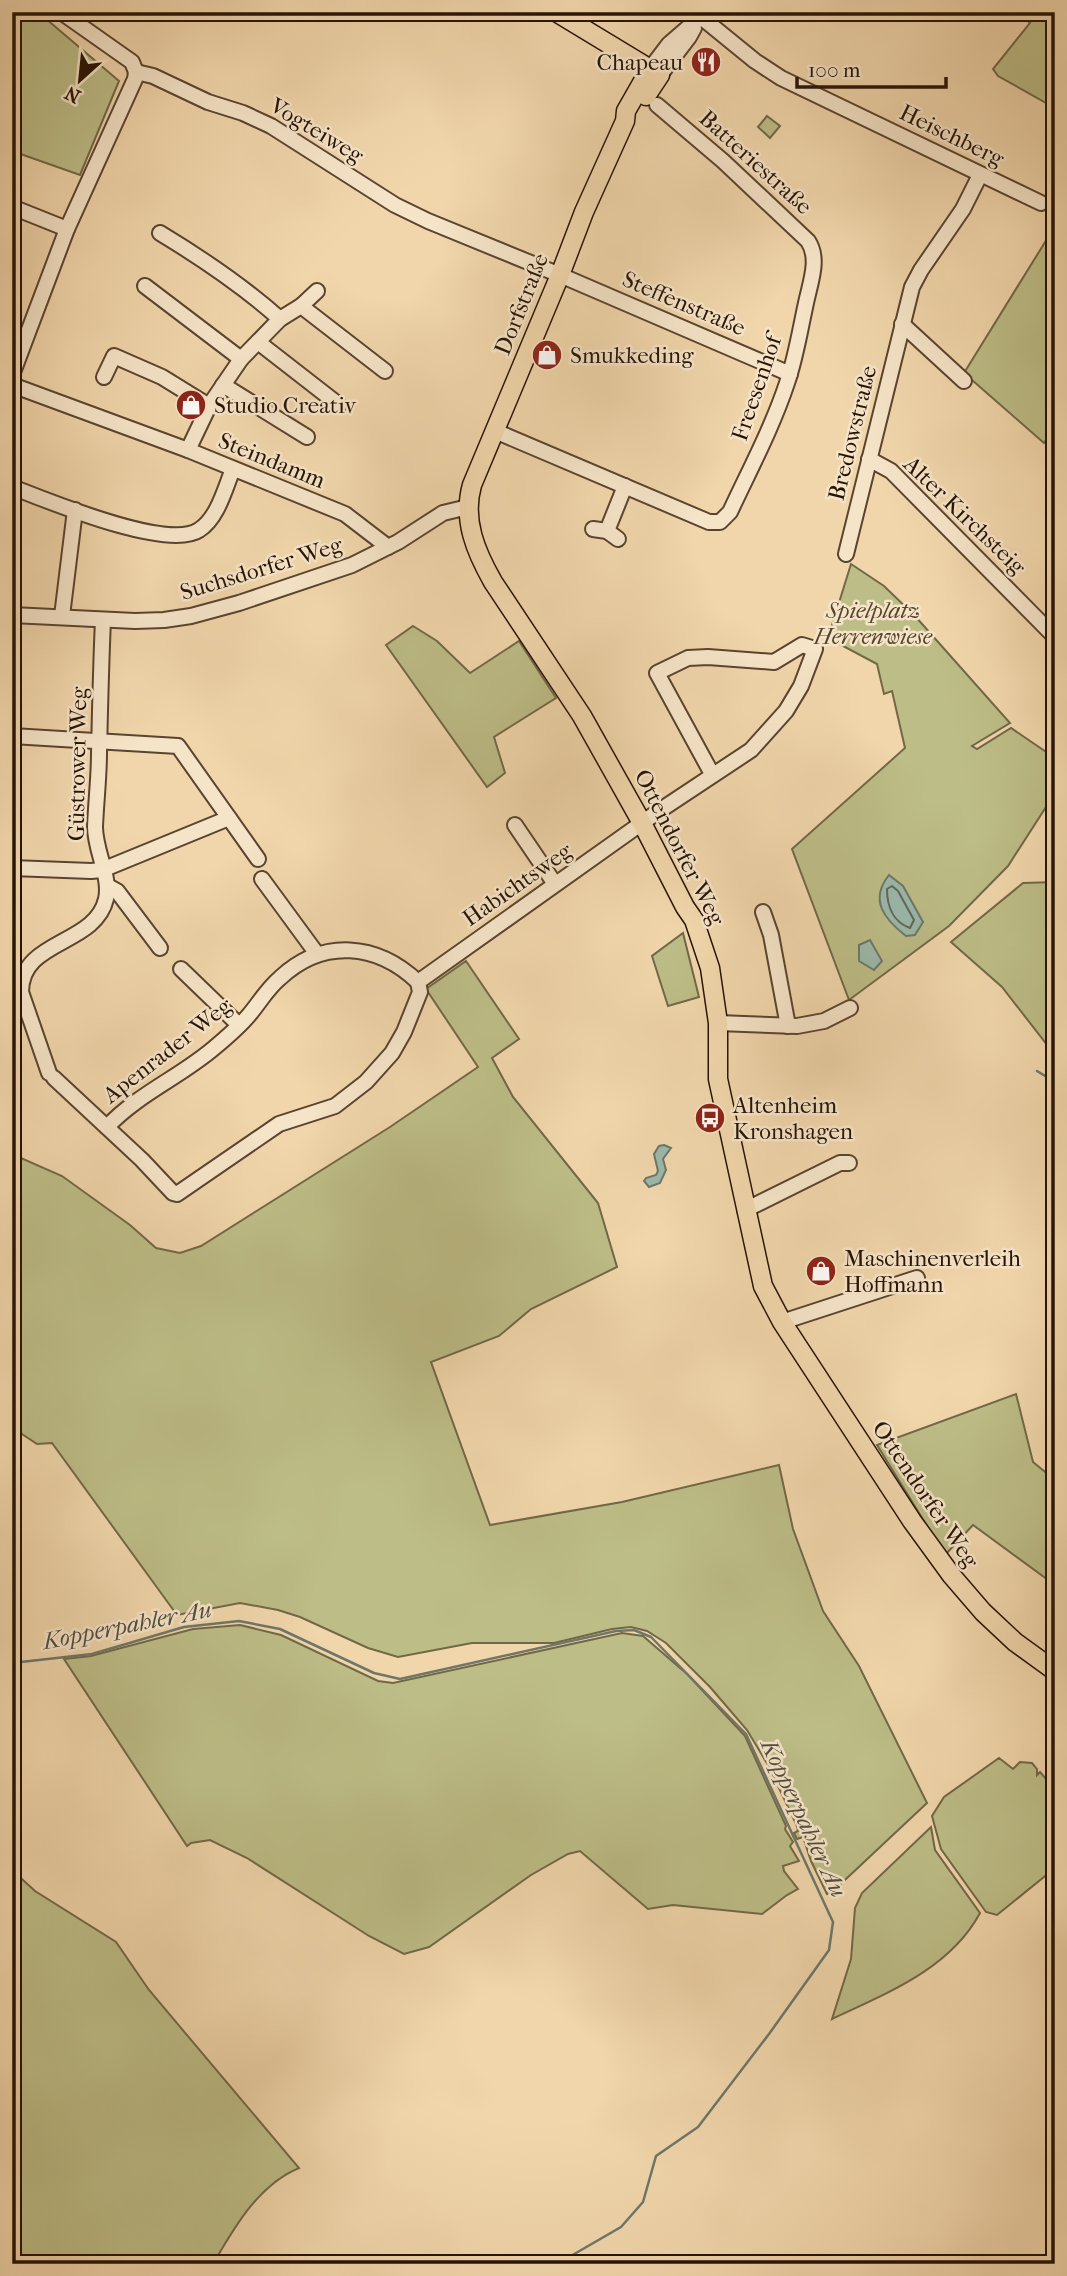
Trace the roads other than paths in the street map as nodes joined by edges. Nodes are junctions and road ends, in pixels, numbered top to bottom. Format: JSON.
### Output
{"nodes":[{"id":1,"x":61,"y":12,"type":"edge"},
{"id":2,"x":556,"y":12,"type":"edge"},
{"id":3,"x":701,"y":18,"type":"edge"},
{"id":4,"x":136,"y":72,"type":"junction"},
{"id":5,"x":655,"y":72,"type":"junction"},
{"id":6,"x":657,"y":105,"type":"dead end"},
{"id":7,"x":980,"y":175,"type":"junction"},
{"id":8,"x":1041,"y":203,"type":"dead end"},
{"id":9,"x":12,"y":207,"type":"edge"},
{"id":10,"x":67,"y":229,"type":"junction"},
{"id":11,"x":160,"y":233,"type":"dead end"},
{"id":12,"x":814,"y":260,"type":"joint"},
{"id":13,"x":560,"y":275,"type":"junction"},
{"id":14,"x":145,"y":286,"type":"dead end"},
{"id":15,"x":317,"y":291,"type":"dead end"},
{"id":16,"x":301,"y":306,"type":"junction"},
{"id":17,"x":280,"y":319,"type":"junction"},
{"id":18,"x":902,"y":324,"type":"junction"},
{"id":19,"x":258,"y":342,"type":"junction"},
{"id":20,"x":241,"y":359,"type":"junction"},
{"id":21,"x":385,"y":371,"type":"dead end"},
{"id":22,"x":790,"y":374,"type":"junction"},
{"id":23,"x":12,"y":375,"type":"edge"},
{"id":24,"x":104,"y":377,"type":"dead end"},
{"id":25,"x":964,"y":381,"type":"dead end"},
{"id":26,"x":223,"y":385,"type":"junction"},
{"id":27,"x":12,"y":386,"type":"edge"},
{"id":28,"x":339,"y":405,"type":"dead end"},
{"id":29,"x":209,"y":406,"type":"junction"},
{"id":30,"x":495,"y":431,"type":"junction"},
{"id":31,"x":307,"y":436,"type":"dead end"},
{"id":32,"x":188,"y":450,"type":"junction"},
{"id":33,"x":869,"y":459,"type":"junction"},
{"id":34,"x":233,"y":469,"type":"junction"},
{"id":35,"x":625,"y":486,"type":"junction"},
{"id":36,"x":12,"y":488,"type":"edge"},
{"id":37,"x":468,"y":507,"type":"junction"},
{"id":38,"x":75,"y":510,"type":"junction"},
{"id":39,"x":606,"y":533,"type":"dead end"},
{"id":40,"x":388,"y":547,"type":"junction"},
{"id":41,"x":846,"y":554,"type":"dead end"},
{"id":42,"x":12,"y":615,"type":"edge"},
{"id":43,"x":62,"y":616,"type":"junction"},
{"id":44,"x":103,"y":620,"type":"junction"},
{"id":45,"x":1055,"y":636,"type":"edge"},
{"id":46,"x":12,"y":736,"type":"edge"},
{"id":47,"x":98,"y":741,"type":"junction"},
{"id":48,"x":712,"y":774,"type":"junction"},
{"id":49,"x":229,"y":818,"type":"junction"},
{"id":50,"x":642,"y":823,"type":"junction"},
{"id":51,"x":515,"y":825,"type":"dead end"},
{"id":52,"x":258,"y":859,"type":"dead end"},
{"id":53,"x":12,"y":868,"type":"edge"},
{"id":54,"x":102,"y":870,"type":"junction"},
{"id":55,"x":262,"y":879,"type":"dead end"},
{"id":56,"x":555,"y":884,"type":"junction"},
{"id":57,"x":108,"y":886,"type":"junction"},
{"id":58,"x":763,"y":912,"type":"dead end"},
{"id":59,"x":160,"y":948,"type":"dead end"},
{"id":60,"x":317,"y":954,"type":"junction"},
{"id":61,"x":181,"y":969,"type":"dead end"},
{"id":62,"x":418,"y":982,"type":"junction"},
{"id":63,"x":850,"y":1008,"type":"dead end"},
{"id":64,"x":718,"y":1023,"type":"junction"},
{"id":65,"x":239,"y":1025,"type":"junction"},
{"id":66,"x":788,"y":1026,"type":"junction"},
{"id":67,"x":107,"y":1127,"type":"junction"},
{"id":68,"x":849,"y":1163,"type":"dead end"},
{"id":69,"x":745,"y":1210,"type":"junction"},
{"id":70,"x":917,"y":1278,"type":"dead end"},
{"id":71,"x":782,"y":1322,"type":"junction"},
{"id":72,"x":1055,"y":1671,"type":"edge"}],
"edges":[{"from":1,"to":4,"type":"street","name":"Vogteiweg"},
{"from":2,"to":5,"type":"main road"},
{"from":3,"to":5,"type":"street"},
{"from":3,"to":7,"type":"street","name":"Heischberg"},
{"from":4,"to":10,"type":"street"},
{"from":4,"to":13,"type":"street","name":"Vogteiweg"},
{"from":5,"to":13,"type":"main road","name":"Dorfstraße"},
{"from":6,"to":12,"type":"street","name":"Batteriestraße"},
{"from":7,"to":8,"type":"street","name":"Heischberg"},
{"from":7,"to":18,"type":"street","name":"Bredowstraße"},
{"from":9,"to":10,"type":"street"},
{"from":10,"to":23,"type":"street"},
{"from":11,"to":17,"type":"street"},
{"from":12,"to":22,"type":"street","name":"Freesenhof"},
{"from":13,"to":22,"type":"street","name":"Steffenstraße"},
{"from":13,"to":30,"type":"main road","name":"Dorfstraße"},
{"from":14,"to":20,"type":"street"},
{"from":15,"to":16,"type":"street"},
{"from":16,"to":17,"type":"street"},
{"from":16,"to":21,"type":"street"},
{"from":17,"to":19,"type":"street"},
{"from":18,"to":25,"type":"street"},
{"from":18,"to":33,"type":"street","name":"Bredowstraße"},
{"from":19,"to":20,"type":"street"},
{"from":19,"to":28,"type":"street"},
{"from":20,"to":26,"type":"street"},
{"from":22,"to":35,"type":"street","name":"Freesenhof"},
{"from":24,"to":29,"type":"street"},
{"from":26,"to":29,"type":"street"},
{"from":26,"to":31,"type":"street"},
{"from":27,"to":32,"type":"street","name":"Steindamm"},
{"from":29,"to":32,"type":"street"},
{"from":30,"to":35,"type":"street"},
{"from":30,"to":37,"type":"main road","name":"Dorfstraße"},
{"from":32,"to":34,"type":"street","name":"Steindamm"},
{"from":33,"to":41,"type":"street","name":"Bredowstraße"},
{"from":33,"to":45,"type":"street","name":"Alter Kirchsteig"},
{"from":34,"to":38,"type":"street"},
{"from":34,"to":40,"type":"street","name":"Steindamm"},
{"from":35,"to":39,"type":"street"},
{"from":36,"to":38,"type":"street"},
{"from":37,"to":40,"type":"street","name":"Suchsdorfer Weg"},
{"from":37,"to":50,"type":"main road","name":"Ottendorfer Weg"},
{"from":38,"to":43,"type":"street"},
{"from":40,"to":44,"type":"street","name":"Suchsdorfer Weg"},
{"from":42,"to":43,"type":"street","name":"Suchsdorfer Weg"},
{"from":43,"to":44,"type":"street","name":"Suchsdorfer Weg"},
{"from":44,"to":47,"type":"street","name":"Güstrower Weg"},
{"from":46,"to":47,"type":"street"},
{"from":47,"to":49,"type":"street"},
{"from":47,"to":54,"type":"street","name":"Güstrower Weg"},
{"from":48,"to":48,"type":"street","name":"Habichtsweg"},
{"from":48,"to":50,"type":"street","name":"Habichtsweg"},
{"from":49,"to":52,"type":"street"},
{"from":49,"to":54,"type":"street"},
{"from":50,"to":56,"type":"street","name":"Habichtsweg"},
{"from":50,"to":64,"type":"main road","name":"Ottendorfer Weg"},
{"from":51,"to":56,"type":"street"},
{"from":53,"to":54,"type":"street"},
{"from":54,"to":57,"type":"street","name":"Güstrower Weg"},
{"from":55,"to":60,"type":"street"},
{"from":56,"to":62,"type":"street","name":"Habichtsweg"},
{"from":57,"to":59,"type":"street"},
{"from":57,"to":67,"type":"street"},
{"from":58,"to":66,"type":"street"},
{"from":60,"to":62,"type":"street","name":"Apenrader Weg"},
{"from":60,"to":65,"type":"street","name":"Apenrader Weg"},
{"from":61,"to":65,"type":"street"},
{"from":62,"to":67,"type":"street"},
{"from":63,"to":66,"type":"street"},
{"from":64,"to":66,"type":"street"},
{"from":64,"to":69,"type":"main road","name":"Ottendorfer Weg"},
{"from":65,"to":67,"type":"street","name":"Apenrader Weg"},
{"from":68,"to":69,"type":"street"},
{"from":69,"to":71,"type":"main road","name":"Ottendorfer Weg"},
{"from":70,"to":71,"type":"street"},
{"from":71,"to":72,"type":"main road","name":"Ottendorfer Weg"}]}
